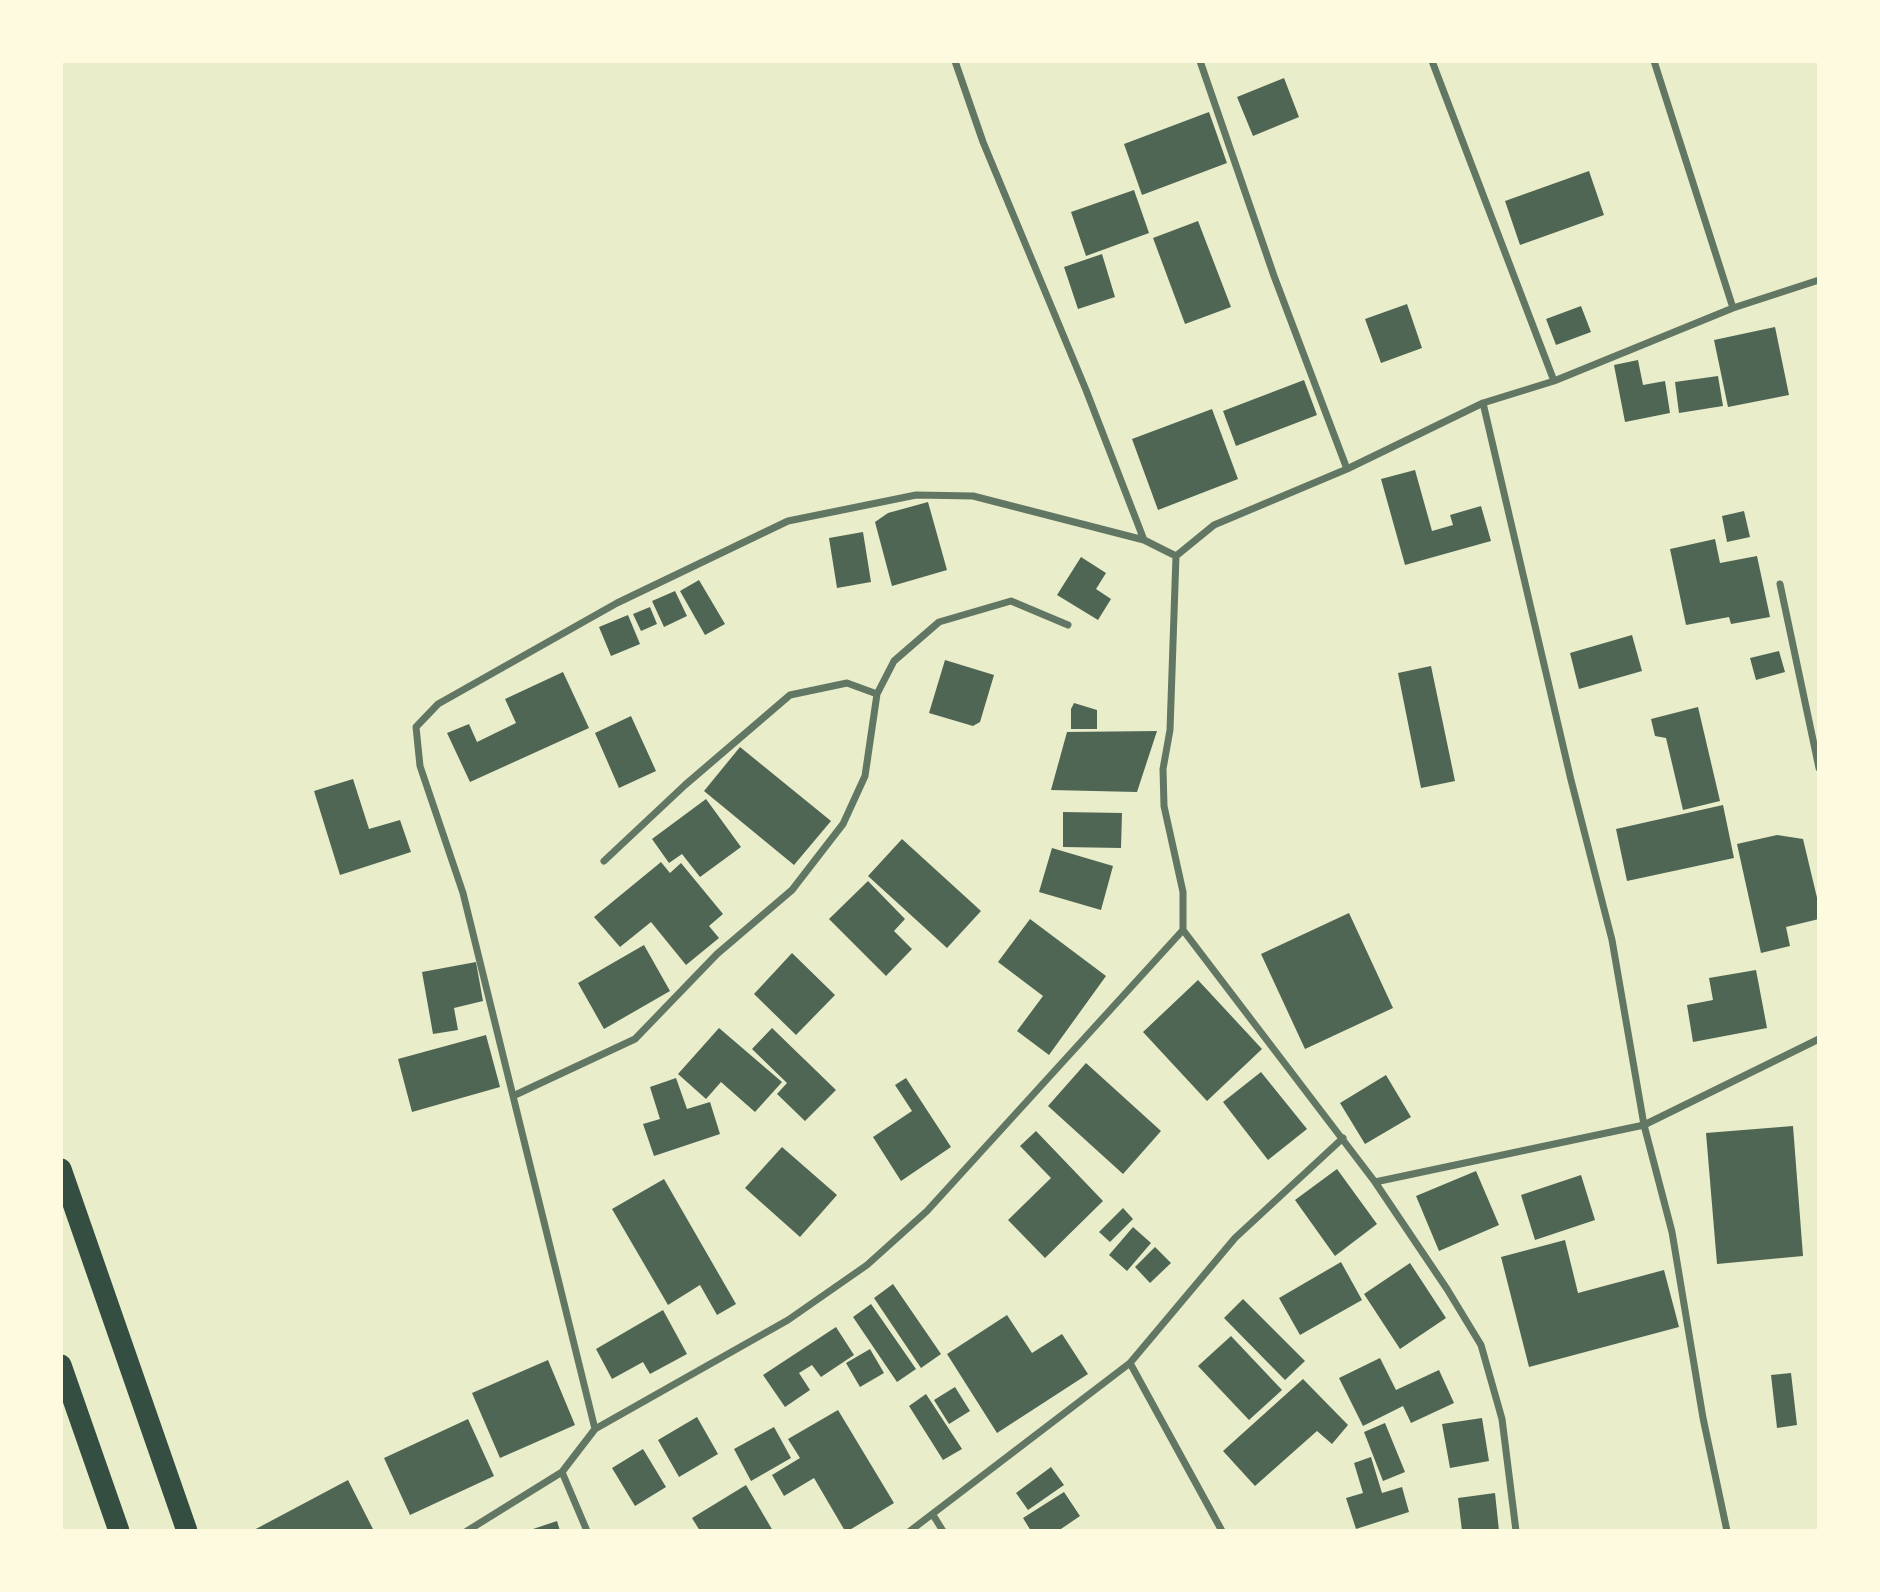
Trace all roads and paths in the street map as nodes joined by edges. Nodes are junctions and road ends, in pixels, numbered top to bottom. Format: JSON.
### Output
{"nodes":[{"id":1,"x":955,"y":61,"type":"edge"},
{"id":2,"x":1200,"y":61,"type":"edge"},
{"id":3,"x":1432,"y":61,"type":"edge"},
{"id":4,"x":1654,"y":61,"type":"edge"},
{"id":5,"x":1819,"y":280,"type":"edge"},
{"id":6,"x":1733,"y":308,"type":"junction"},
{"id":7,"x":1553,"y":381,"type":"junction"},
{"id":8,"x":1483,"y":403,"type":"junction"},
{"id":9,"x":1347,"y":469,"type":"junction"},
{"id":10,"x":1144,"y":540,"type":"junction"},
{"id":11,"x":1176,"y":556,"type":"junction"},
{"id":12,"x":1780,"y":584,"type":"dead end"},
{"id":13,"x":1068,"y":625,"type":"dead end"},
{"id":14,"x":877,"y":694,"type":"junction"},
{"id":15,"x":1819,"y":768,"type":"edge"},
{"id":16,"x":604,"y":861,"type":"dead end"},
{"id":17,"x":1183,"y":930,"type":"junction"},
{"id":18,"x":1819,"y":1038,"type":"edge"},
{"id":19,"x":513,"y":1096,"type":"junction"},
{"id":20,"x":1644,"y":1125,"type":"junction"},
{"id":21,"x":1343,"y":1138,"type":"junction"},
{"id":22,"x":61,"y":1170,"type":"edge"},
{"id":23,"x":1375,"y":1182,"type":"junction"},
{"id":24,"x":1130,"y":1363,"type":"junction"},
{"id":25,"x":61,"y":1365,"type":"edge"},
{"id":26,"x":595,"y":1429,"type":"junction"},
{"id":27,"x":562,"y":1472,"type":"junction"},
{"id":28,"x":933,"y":1515,"type":"junction"},
{"id":29,"x":119,"y":1531,"type":"edge"},
{"id":30,"x":187,"y":1531,"type":"edge"},
{"id":31,"x":467,"y":1531,"type":"edge"},
{"id":32,"x":587,"y":1531,"type":"edge"},
{"id":33,"x":910,"y":1531,"type":"edge"},
{"id":34,"x":943,"y":1531,"type":"edge"},
{"id":35,"x":1223,"y":1531,"type":"edge"},
{"id":36,"x":1516,"y":1531,"type":"edge"},
{"id":37,"x":1727,"y":1531,"type":"edge"}],
"edges":[{"from":1,"to":10,"type":"street"},
{"from":2,"to":9,"type":"street"},
{"from":3,"to":7,"type":"street"},
{"from":4,"to":6,"type":"street"},
{"from":5,"to":6,"type":"street"},
{"from":6,"to":7,"type":"street"},
{"from":7,"to":8,"type":"street"},
{"from":8,"to":9,"type":"street"},
{"from":8,"to":20,"type":"street"},
{"from":9,"to":11,"type":"street"},
{"from":10,"to":11,"type":"street"},
{"from":10,"to":19,"type":"street"},
{"from":11,"to":17,"type":"street"},
{"from":12,"to":15,"type":"street"},
{"from":13,"to":14,"type":"street"},
{"from":14,"to":16,"type":"street"},
{"from":14,"to":19,"type":"street"},
{"from":17,"to":21,"type":"street"},
{"from":17,"to":26,"type":"street"},
{"from":18,"to":20,"type":"street"},
{"from":19,"to":26,"type":"street"},
{"from":20,"to":23,"type":"street"},
{"from":20,"to":37,"type":"street"},
{"from":21,"to":23,"type":"street"},
{"from":21,"to":24,"type":"street"},
{"from":22,"to":30,"type":"highway"},
{"from":23,"to":36,"type":"street"},
{"from":24,"to":28,"type":"street"},
{"from":24,"to":35,"type":"street"},
{"from":25,"to":29,"type":"highway"},
{"from":26,"to":27,"type":"street"},
{"from":27,"to":31,"type":"street"},
{"from":27,"to":32,"type":"street"},
{"from":28,"to":33,"type":"street"},
{"from":28,"to":34,"type":"street"}]}
